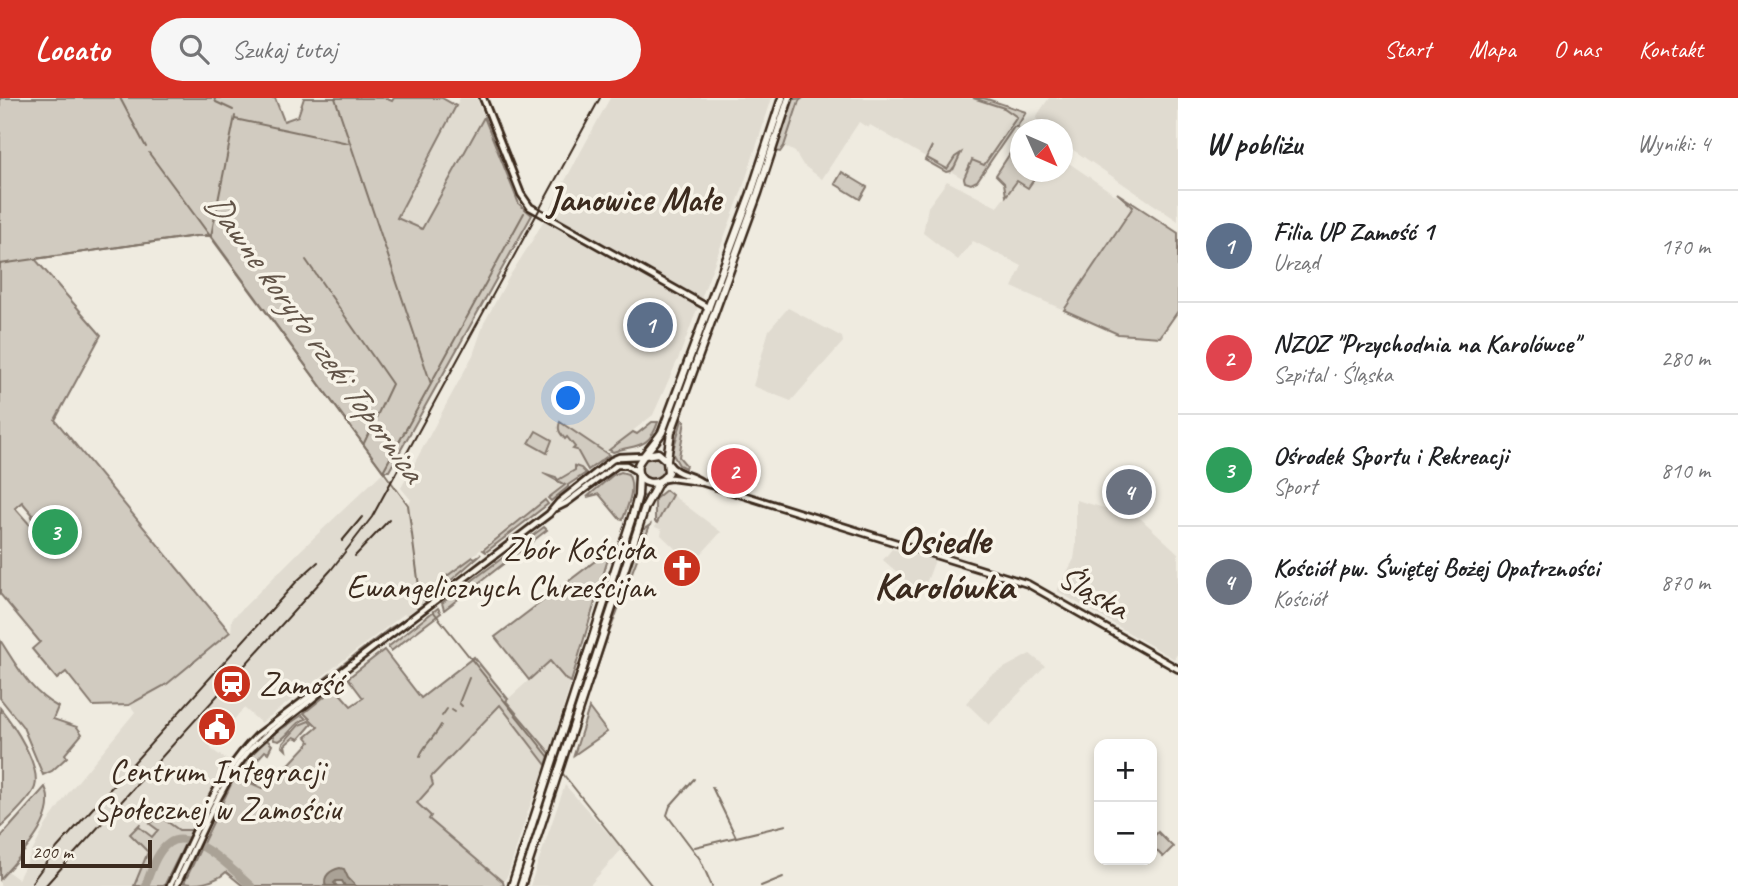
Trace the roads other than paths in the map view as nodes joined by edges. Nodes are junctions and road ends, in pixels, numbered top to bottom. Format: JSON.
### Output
{"nodes":[{"id":1,"x":483,"y":98,"type":"edge"},
{"id":2,"x":782,"y":98,"type":"edge"},
{"id":3,"x":789,"y":98,"type":"edge"},
{"id":4,"x":708,"y":308,"type":"junction"},
{"id":5,"x":715,"y":313,"type":"junction"},
{"id":6,"x":644,"y":455,"type":"junction"},
{"id":7,"x":667,"y":462,"type":"junction"},
{"id":8,"x":639,"y":473,"type":"junction"},
{"id":9,"x":661,"y":481,"type":"junction"},
{"id":10,"x":701,"y":482,"type":"junction"},
{"id":11,"x":555,"y":508,"type":"junction"},
{"id":12,"x":1178,"y":669,"type":"edge"},
{"id":13,"x":189,"y":854,"type":"junction"},
{"id":14,"x":170,"y":886,"type":"edge"},
{"id":15,"x":176,"y":886,"type":"edge"},
{"id":16,"x":512,"y":886,"type":"edge"},
{"id":17,"x":521,"y":886,"type":"edge"}],
"edges":[{"from":1,"to":4,"type":"street"},
{"from":2,"to":4,"type":"main road"},
{"from":3,"to":5,"type":"main road"},
{"from":4,"to":5,"type":"street"},
{"from":4,"to":6,"type":"main road"},
{"from":5,"to":7,"type":"main road"},
{"from":6,"to":7,"type":"main road"},
{"from":6,"to":8,"type":"main road"},
{"from":6,"to":11,"type":"street"},
{"from":7,"to":9,"type":"main road"},
{"from":7,"to":10,"type":"street","name":"Śląska"},
{"from":8,"to":9,"type":"main road"},
{"from":8,"to":11,"type":"street"},
{"from":8,"to":16,"type":"main road"},
{"from":9,"to":10,"type":"street","name":"Śląska"},
{"from":9,"to":17,"type":"main road"},
{"from":10,"to":12,"type":"street","name":"Śląska"},
{"from":11,"to":13,"type":"street"},
{"from":13,"to":14,"type":"street"},
{"from":13,"to":15,"type":"street"}]}
